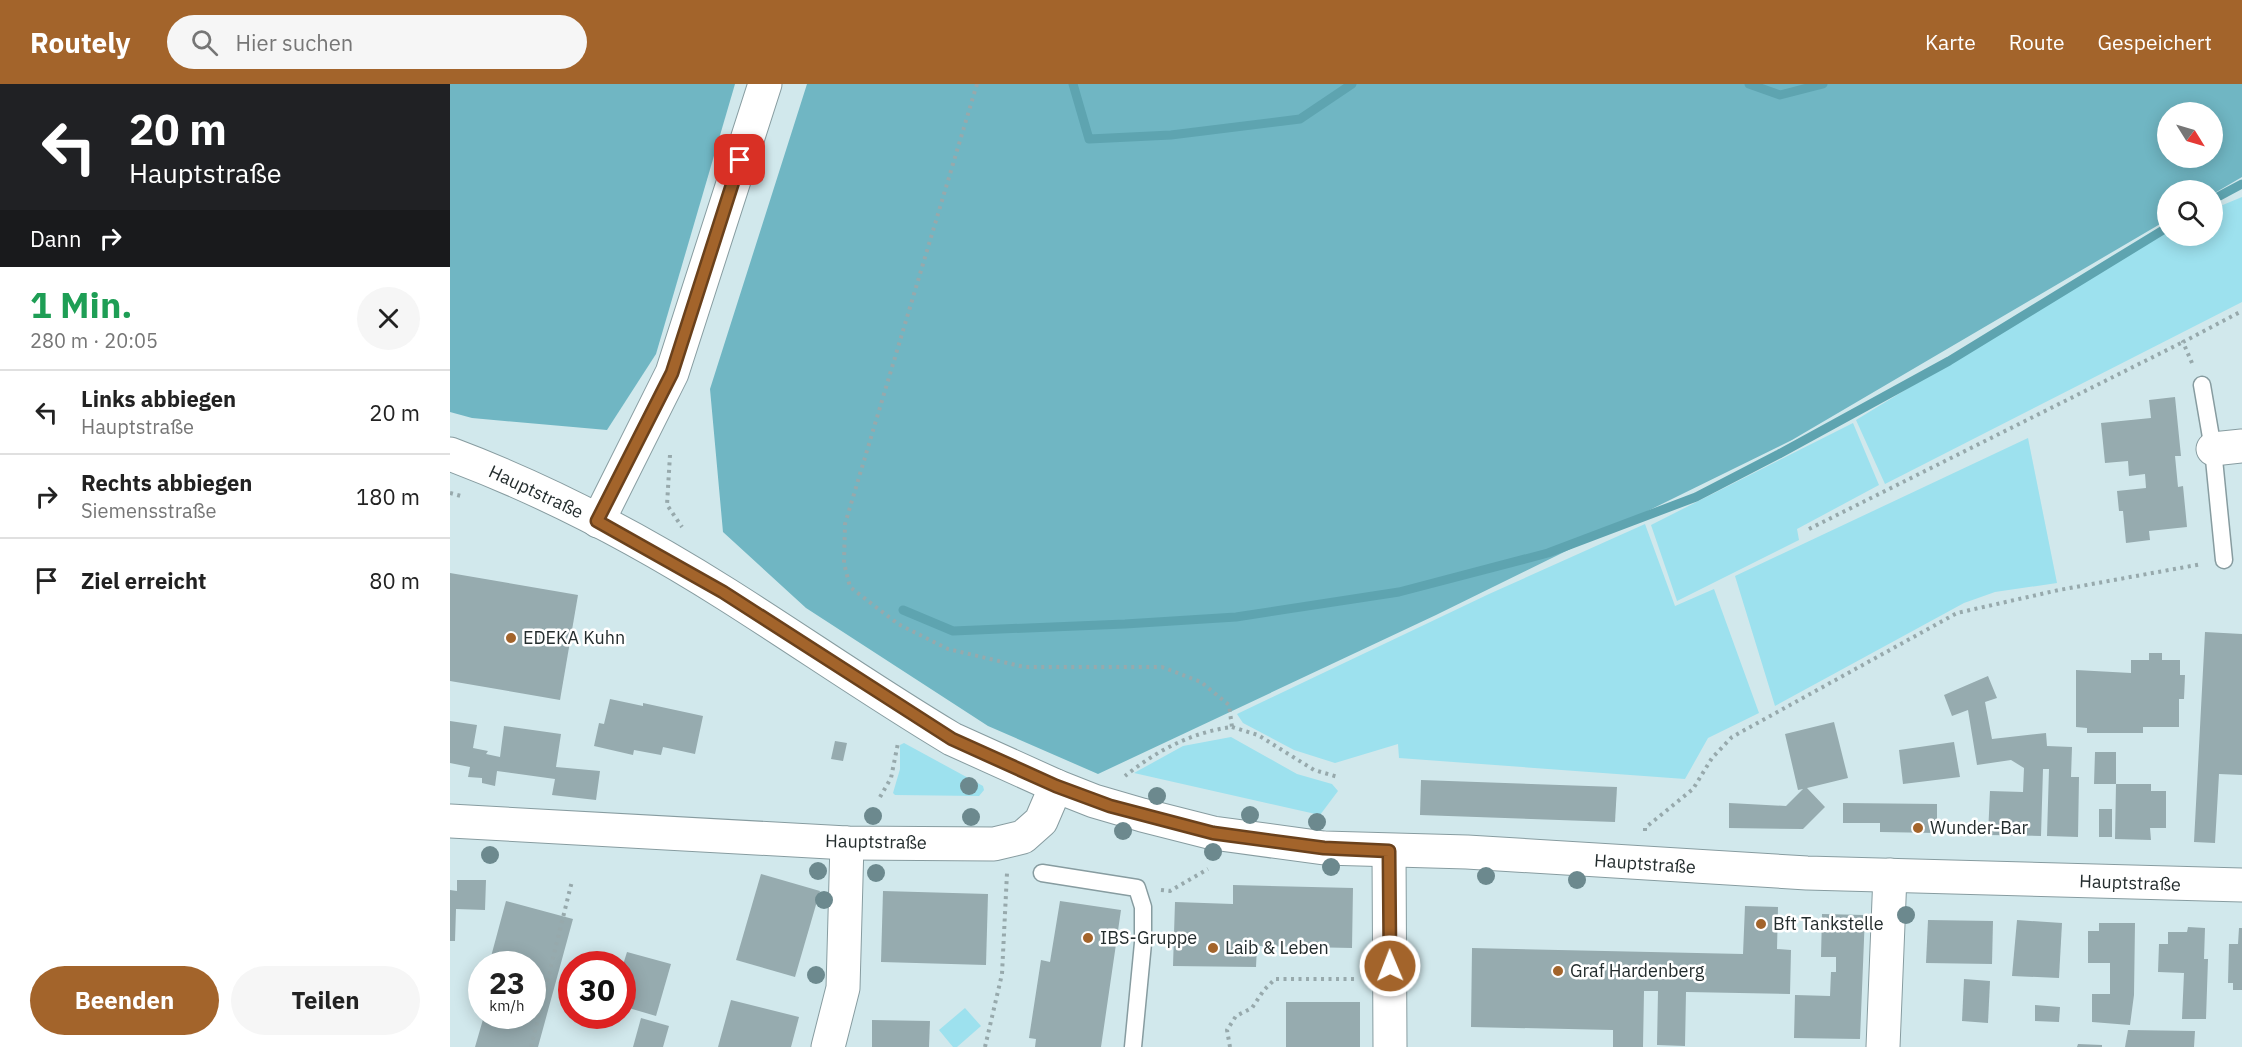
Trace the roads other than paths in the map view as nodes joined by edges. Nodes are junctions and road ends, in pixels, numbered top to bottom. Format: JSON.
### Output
{"nodes":[{"id":1,"x":765,"y":84,"type":"edge"},
{"id":2,"x":2202,"y":385,"type":"road end"},
{"id":3,"x":2228,"y":447,"type":"edge"},
{"id":4,"x":450,"y":454,"type":"edge"},
{"id":5,"x":597,"y":521,"type":"junction"},
{"id":6,"x":2224,"y":560,"type":"road end"},
{"id":7,"x":1056,"y":786,"type":"junction"},
{"id":8,"x":450,"y":822,"type":"edge"},
{"id":9,"x":847,"y":843,"type":"junction"},
{"id":10,"x":1389,"y":851,"type":"junction"},
{"id":11,"x":1042,"y":873,"type":"dead end"},
{"id":12,"x":1890,"y":875,"type":"junction"},
{"id":13,"x":2242,"y":885,"type":"edge"},
{"id":14,"x":828,"y":1047,"type":"edge"},
{"id":15,"x":1133,"y":1047,"type":"edge"},
{"id":16,"x":1390,"y":1047,"type":"edge"},
{"id":17,"x":1884,"y":1047,"type":"edge"}],
"edges":[{"from":1,"to":5,"type":"street"},
{"from":2,"to":3,"type":"lane"},
{"from":3,"to":6,"type":"lane"},
{"from":4,"to":5,"type":"street","name":"Hauptstraße"},
{"from":5,"to":7,"type":"street","name":"Hauptstraße"},
{"from":7,"to":9,"type":"street","name":"Hauptstraße"},
{"from":7,"to":10,"type":"street","name":"Hauptstraße"},
{"from":8,"to":9,"type":"street","name":"Hauptstraße"},
{"from":9,"to":14,"type":"street"},
{"from":10,"to":12,"type":"street","name":"Hauptstraße"},
{"from":10,"to":16,"type":"street"},
{"from":11,"to":15,"type":"lane"},
{"from":12,"to":13,"type":"street","name":"Hauptstraße"},
{"from":12,"to":17,"type":"street"}]}
